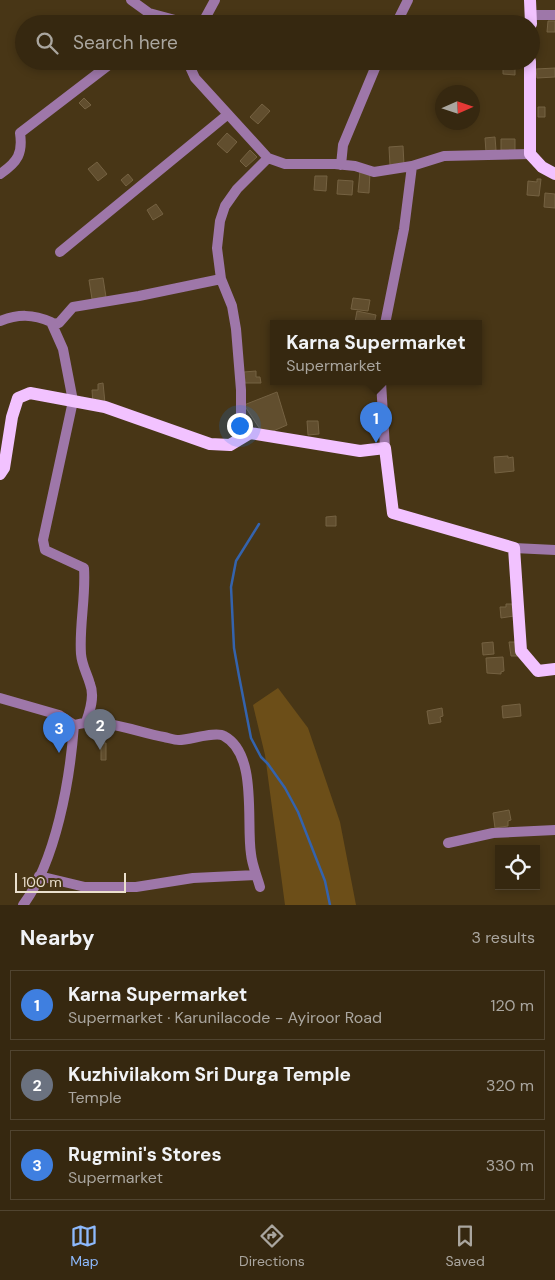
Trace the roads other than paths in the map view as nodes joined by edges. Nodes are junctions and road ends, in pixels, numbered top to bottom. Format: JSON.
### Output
{"nodes":[{"id":1,"x":131,"y":0,"type":"edge"},
{"id":2,"x":215,"y":0,"type":"edge"},
{"id":3,"x":408,"y":0,"type":"edge"},
{"id":4,"x":530,"y":0,"type":"edge"},
{"id":5,"x":155,"y":14,"type":"joint"},
{"id":6,"x":158,"y":15,"type":"edge"},
{"id":7,"x":207,"y":15,"type":"edge"},
{"id":8,"x":400,"y":15,"type":"edge"},
{"id":9,"x":531,"y":15,"type":"edge"},
{"id":10,"x":555,"y":15,"type":"edge"},
{"id":11,"x":540,"y":18,"type":"edge"},
{"id":12,"x":103,"y":70,"type":"edge"},
{"id":13,"x":191,"y":70,"type":"edge"},
{"id":14,"x":374,"y":70,"type":"edge"},
{"id":15,"x":530,"y":70,"type":"edge"},
{"id":16,"x":227,"y":115,"type":"junction"},
{"id":17,"x":530,"y":154,"type":"junction"},
{"id":18,"x":268,"y":158,"type":"junction"},
{"id":19,"x":341,"y":165,"type":"junction"},
{"id":20,"x":412,"y":166,"type":"junction"},
{"id":21,"x":0,"y":174,"type":"edge"},
{"id":22,"x":555,"y":174,"type":"edge"},
{"id":23,"x":60,"y":252,"type":"dead end"},
{"id":24,"x":221,"y":279,"type":"junction"},
{"id":25,"x":386,"y":320,"type":"edge"},
{"id":26,"x":0,"y":321,"type":"edge"},
{"id":27,"x":52,"y":324,"type":"junction"},
{"id":28,"x":382,"y":385,"type":"edge"},
{"id":29,"x":74,"y":401,"type":"junction"},
{"id":30,"x":241,"y":438,"type":"junction"},
{"id":31,"x":385,"y":448,"type":"junction"},
{"id":32,"x":0,"y":474,"type":"edge"},
{"id":33,"x":514,"y":548,"type":"junction"},
{"id":34,"x":555,"y":550,"type":"edge"},
{"id":35,"x":555,"y":670,"type":"edge"},
{"id":36,"x":0,"y":698,"type":"edge"},
{"id":37,"x":86,"y":722,"type":"junction"},
{"id":38,"x":74,"y":725,"type":"junction"},
{"id":39,"x":555,"y":830,"type":"edge"},
{"id":40,"x":448,"y":843,"type":"dead end"},
{"id":41,"x":256,"y":875,"type":"junction"},
{"id":42,"x":39,"y":876,"type":"junction"},
{"id":43,"x":260,"y":887,"type":"dead end"},
{"id":44,"x":23,"y":905,"type":"edge"}],
"edges":[{"from":1,"to":5,"type":"street"},
{"from":2,"to":7,"type":"street"},
{"from":3,"to":8,"type":"street"},
{"from":4,"to":9,"type":"main road"},
{"from":5,"to":6,"type":"street"},
{"from":10,"to":11,"type":"street"},
{"from":12,"to":21,"type":"street"},
{"from":13,"to":16,"type":"street"},
{"from":14,"to":19,"type":"street"},
{"from":15,"to":17,"type":"main road"},
{"from":16,"to":18,"type":"street"},
{"from":16,"to":23,"type":"street"},
{"from":17,"to":20,"type":"street"},
{"from":17,"to":22,"type":"main road"},
{"from":18,"to":19,"type":"street"},
{"from":18,"to":24,"type":"street"},
{"from":19,"to":20,"type":"street"},
{"from":20,"to":25,"type":"street"},
{"from":24,"to":27,"type":"street"},
{"from":24,"to":30,"type":"street"},
{"from":26,"to":27,"type":"street"},
{"from":27,"to":29,"type":"street"},
{"from":28,"to":31,"type":"street"},
{"from":29,"to":30,"type":"main road"},
{"from":29,"to":32,"type":"main road"},
{"from":29,"to":37,"type":"street"},
{"from":30,"to":31,"type":"main road"},
{"from":31,"to":33,"type":"main road"},
{"from":33,"to":34,"type":"street"},
{"from":33,"to":35,"type":"main road"},
{"from":36,"to":38,"type":"street"},
{"from":37,"to":38,"type":"street"},
{"from":37,"to":41,"type":"street"},
{"from":38,"to":42,"type":"street"},
{"from":39,"to":40,"type":"street"},
{"from":41,"to":42,"type":"street"},
{"from":41,"to":43,"type":"street"},
{"from":42,"to":44,"type":"street"}]}
